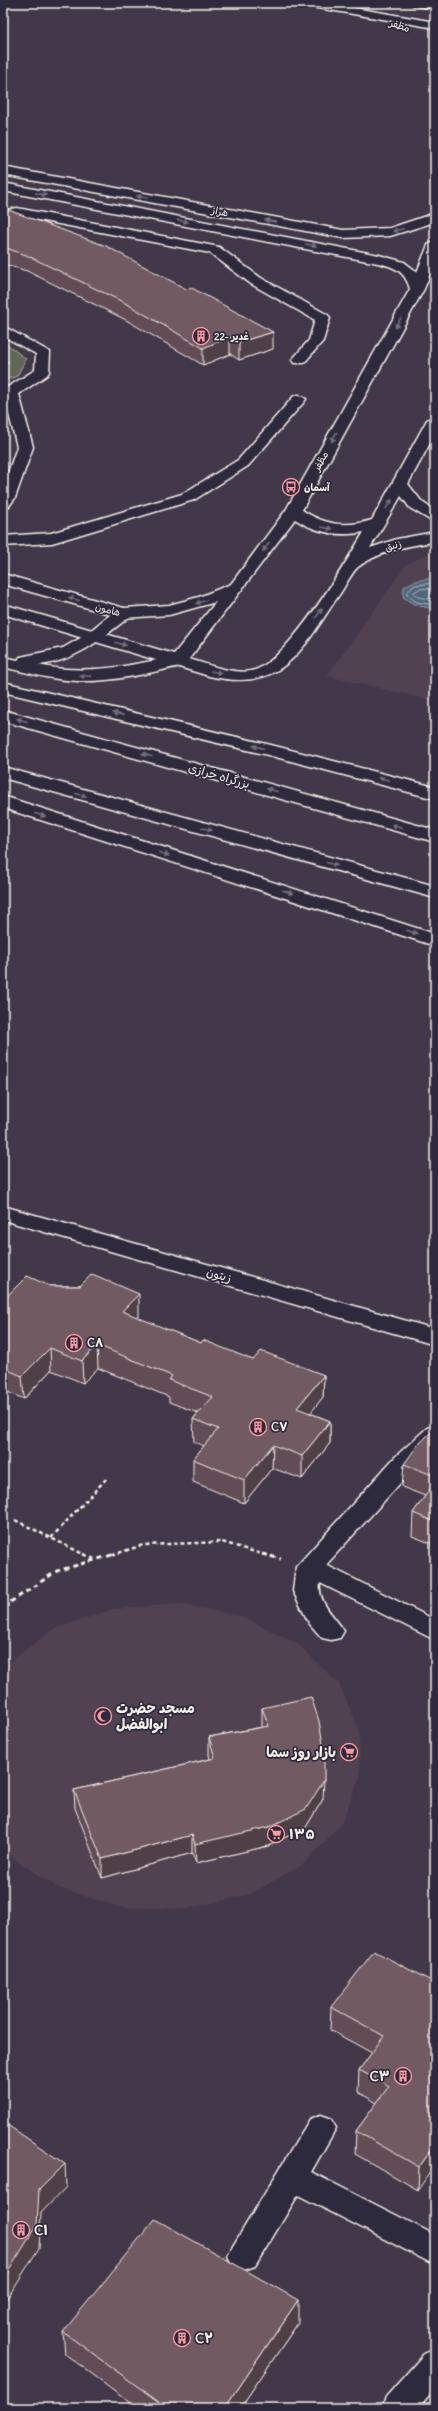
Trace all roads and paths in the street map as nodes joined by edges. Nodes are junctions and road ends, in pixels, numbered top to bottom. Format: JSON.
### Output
{"nodes":[{"id":1,"x":306,"y":3,"type":"edge"},
{"id":2,"x":417,"y":3,"type":"edge"},
{"id":3,"x":435,"y":6,"type":"edge"},
{"id":4,"x":365,"y":14,"type":"junction"},
{"id":5,"x":435,"y":25,"type":"edge"},
{"id":6,"x":430,"y":37,"type":"dead end"},
{"id":7,"x":3,"y":171,"type":"edge"},
{"id":8,"x":3,"y":187,"type":"edge"},
{"id":9,"x":6,"y":214,"type":"edge"},
{"id":10,"x":435,"y":217,"type":"edge"},
{"id":11,"x":222,"y":229,"type":"junction"},
{"id":12,"x":256,"y":235,"type":"junction"},
{"id":13,"x":369,"y":235,"type":"junction"},
{"id":14,"x":435,"y":245,"type":"edge"},
{"id":15,"x":214,"y":250,"type":"junction"},
{"id":16,"x":351,"y":253,"type":"junction"},
{"id":17,"x":417,"y":289,"type":"junction"},
{"id":18,"x":3,"y":330,"type":"edge"},
{"id":19,"x":299,"y":360,"type":"dead end"},
{"id":20,"x":7,"y":394,"type":"edge"},
{"id":21,"x":299,"y":399,"type":"dead end"},
{"id":22,"x":435,"y":420,"type":"edge"},
{"id":23,"x":401,"y":485,"type":"junction"},
{"id":24,"x":3,"y":503,"type":"edge"},
{"id":25,"x":293,"y":510,"type":"junction"},
{"id":26,"x":435,"y":518,"type":"edge"},
{"id":27,"x":377,"y":523,"type":"junction"},
{"id":28,"x":435,"y":537,"type":"edge"},
{"id":29,"x":3,"y":541,"type":"edge"},
{"id":30,"x":354,"y":564,"type":"junction"},
{"id":31,"x":3,"y":579,"type":"edge"},
{"id":32,"x":237,"y":587,"type":"junction"},
{"id":33,"x":3,"y":609,"type":"edge"},
{"id":34,"x":123,"y":613,"type":"junction"},
{"id":35,"x":93,"y":636,"type":"junction"},
{"id":36,"x":178,"y":661,"type":"junction"},
{"id":37,"x":3,"y":662,"type":"edge"},
{"id":38,"x":3,"y":687,"type":"edge"},
{"id":39,"x":3,"y":715,"type":"edge"},
{"id":40,"x":3,"y":772,"type":"edge"},
{"id":41,"x":435,"y":793,"type":"edge"},
{"id":42,"x":3,"y":802,"type":"edge"},
{"id":43,"x":435,"y":836,"type":"edge"},
{"id":44,"x":435,"y":892,"type":"edge"},
{"id":45,"x":435,"y":940,"type":"edge"},
{"id":46,"x":8,"y":1220,"type":"edge"},
{"id":47,"x":435,"y":1337,"type":"edge"},
{"id":48,"x":435,"y":1434,"type":"edge"},
{"id":49,"x":106,"y":1479,"type":"dead end"},
{"id":50,"x":15,"y":1520,"type":"dead end"},
{"id":51,"x":51,"y":1538,"type":"junction"},
{"id":52,"x":94,"y":1560,"type":"junction"},
{"id":53,"x":309,"y":1567,"type":"junction"},
{"id":54,"x":3,"y":1607,"type":"edge"},
{"id":55,"x":435,"y":1631,"type":"edge"},
{"id":56,"x":331,"y":1632,"type":"dead end"},
{"id":57,"x":321,"y":2128,"type":"dead end"},
{"id":58,"x":292,"y":2177,"type":"junction"},
{"id":59,"x":435,"y":2251,"type":"edge"},
{"id":60,"x":244,"y":2256,"type":"dead end"},
{"id":61,"x":435,"y":2364,"type":"edge"},
{"id":62,"x":398,"y":2408,"type":"edge"}],
"edges":[{"from":1,"to":4,"type":"main road"},
{"from":2,"to":3,"type":"main road"},
{"from":4,"to":5,"type":"main road"},
{"from":4,"to":6,"type":"main road","name":"مظفر"},
{"from":13,"to":7,"type":"main road","name":"هراز","one_way":true},
{"from":8,"to":11,"type":"main road","name":"هراز","one_way":true},
{"from":9,"to":15,"type":"main road"},
{"from":10,"to":13,"type":"main road","name":"هراز","one_way":true},
{"from":11,"to":12,"type":"main road","name":"هراز"},
{"from":11,"to":15,"type":"main road"},
{"from":12,"to":15,"type":"main road"},
{"from":12,"to":16,"type":"main road","name":"هراز","one_way":true},
{"from":13,"to":16,"type":"main road"},
{"from":14,"to":17,"type":"main road","name":"مظفر"},
{"from":15,"to":19,"type":"main road"},
{"from":16,"to":17,"type":"main road","name":"هراز"},
{"from":17,"to":25,"type":"main road","name":"مظفر","one_way":true},
{"from":18,"to":20,"type":"main road"},
{"from":20,"to":24,"type":"main road"},
{"from":21,"to":29,"type":"main road"},
{"from":22,"to":23,"type":"main road"},
{"from":23,"to":26,"type":"main road"},
{"from":27,"to":23,"type":"main road","one_way":true},
{"from":25,"to":27,"type":"main road","one_way":true},
{"from":25,"to":32,"type":"main road","name":"مظفر","one_way":true},
{"from":27,"to":30,"type":"main road"},
{"from":28,"to":30,"type":"main road","name":"زنبق"},
{"from":36,"to":30,"type":"main road","one_way":true},
{"from":34,"to":31,"type":"main road","name":"هامون","one_way":true},
{"from":32,"to":34,"type":"main road","name":"هامون","one_way":true},
{"from":32,"to":36,"type":"main road","name":"مظفر"},
{"from":33,"to":35,"type":"main road"},
{"from":34,"to":35,"type":"main road"},
{"from":35,"to":36,"type":"main road","one_way":true},
{"from":35,"to":37,"type":"main road"},
{"from":36,"to":37,"type":"main road","one_way":true},
{"from":41,"to":38,"type":"main road","one_way":true},
{"from":43,"to":39,"type":"main road","name":"بزرگراه خرازی","one_way":true},
{"from":40,"to":44,"type":"main road","one_way":true},
{"from":42,"to":45,"type":"main road","one_way":true},
{"from":46,"to":47,"type":"main road","name":"زیتون"},
{"from":48,"to":53,"type":"main road"},
{"from":49,"to":51,"type":"path"},
{"from":50,"to":51,"type":"path"},
{"from":51,"to":52,"type":"path"},
{"from":52,"to":53,"type":"path"},
{"from":52,"to":54,"type":"path"},
{"from":53,"to":55,"type":"main road"},
{"from":53,"to":56,"type":"main road"},
{"from":57,"to":58,"type":"main road"},
{"from":58,"to":59,"type":"main road"},
{"from":58,"to":60,"type":"main road"},
{"from":61,"to":62,"type":"main road"}]}
